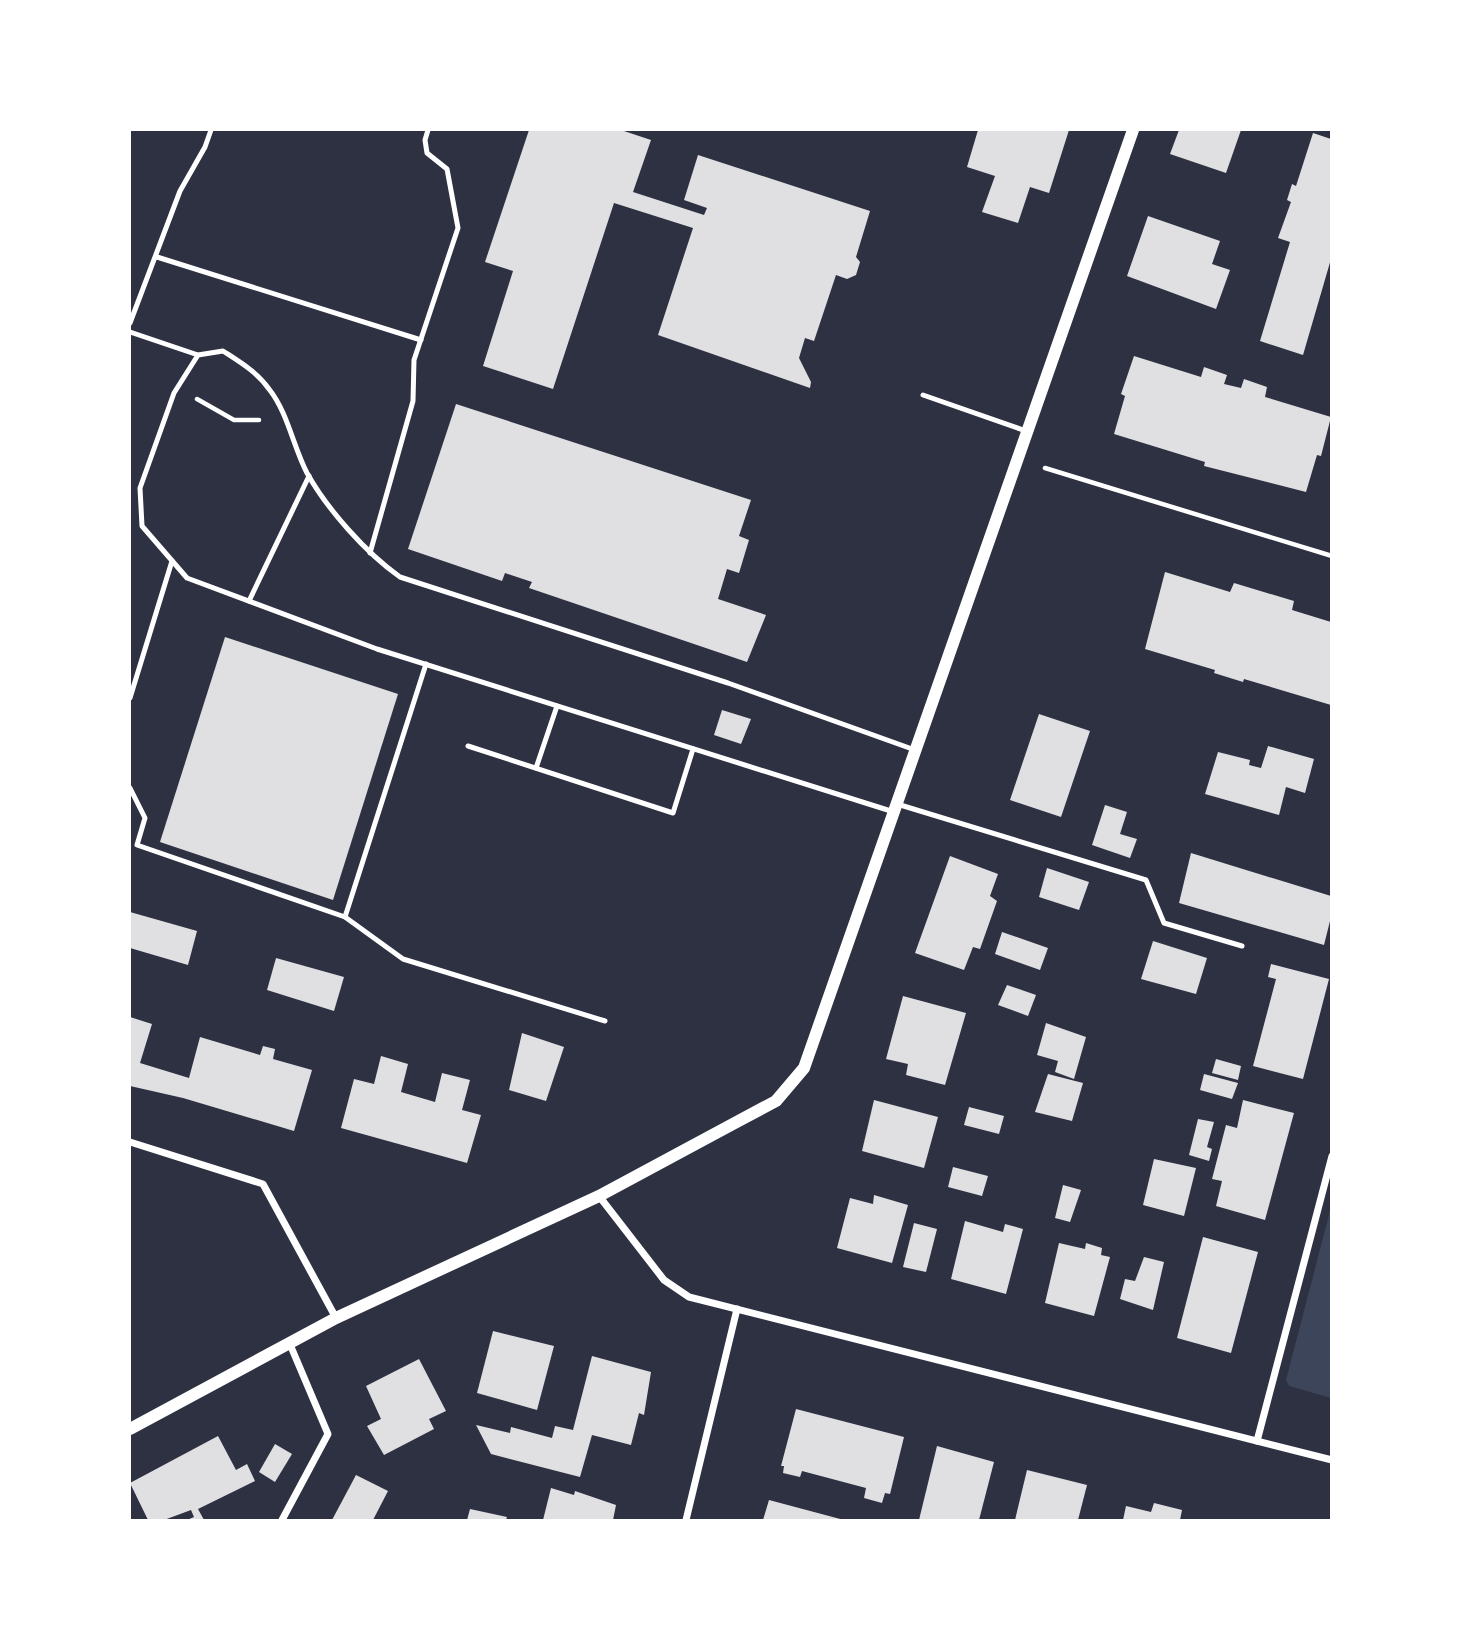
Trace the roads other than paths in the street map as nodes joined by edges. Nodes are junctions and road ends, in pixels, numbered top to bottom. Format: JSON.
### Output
{"nodes":[{"id":1,"x":211,"y":130,"type":"edge"},
{"id":2,"x":428,"y":130,"type":"edge"},
{"id":3,"x":1133,"y":130,"type":"edge"},
{"id":4,"x":157,"y":257,"type":"junction"},
{"id":5,"x":130,"y":323,"type":"edge"},
{"id":6,"x":130,"y":332,"type":"edge"},
{"id":7,"x":421,"y":340,"type":"junction"},
{"id":8,"x":198,"y":355,"type":"junction"},
{"id":9,"x":923,"y":395,"type":"dead end"},
{"id":10,"x":1026,"y":431,"type":"junction"},
{"id":11,"x":309,"y":476,"type":"junction"},
{"id":12,"x":370,"y":553,"type":"junction"},
{"id":13,"x":172,"y":561,"type":"junction"},
{"id":14,"x":249,"y":601,"type":"junction"},
{"id":15,"x":426,"y":664,"type":"junction"},
{"id":16,"x":130,"y":698,"type":"edge"},
{"id":17,"x":557,"y":706,"type":"junction"},
{"id":18,"x":468,"y":746,"type":"dead end"},
{"id":19,"x":693,"y":749,"type":"junction"},
{"id":20,"x":915,"y":750,"type":"junction"},
{"id":21,"x":536,"y":768,"type":"junction"},
{"id":22,"x":130,"y":788,"type":"edge"},
{"id":23,"x":896,"y":808,"type":"junction"},
{"id":24,"x":345,"y":917,"type":"junction"},
{"id":25,"x":1242,"y":946,"type":"dead end"},
{"id":26,"x":605,"y":1021,"type":"dead end"},
{"id":27,"x":130,"y":1142,"type":"edge"},
{"id":28,"x":1332,"y":1156,"type":"edge"},
{"id":29,"x":599,"y":1196,"type":"junction"},
{"id":30,"x":737,"y":1309,"type":"junction"},
{"id":31,"x":336,"y":1318,"type":"junction"},
{"id":32,"x":289,"y":1342,"type":"junction"},
{"id":33,"x":130,"y":1429,"type":"edge"},
{"id":34,"x":1257,"y":1441,"type":"junction"},
{"id":35,"x":1332,"y":1460,"type":"edge"},
{"id":36,"x":282,"y":1521,"type":"edge"},
{"id":37,"x":686,"y":1521,"type":"edge"}],
"edges":[{"from":1,"to":4,"type":"lane"},
{"from":2,"to":7,"type":"lane"},
{"from":3,"to":10,"type":"street"},
{"from":4,"to":5,"type":"lane"},
{"from":4,"to":7,"type":"lane"},
{"from":6,"to":8,"type":"lane"},
{"from":7,"to":12,"type":"lane"},
{"from":8,"to":11,"type":"lane"},
{"from":8,"to":13,"type":"lane"},
{"from":9,"to":10,"type":"lane"},
{"from":10,"to":20,"type":"street"},
{"from":11,"to":12,"type":"lane"},
{"from":11,"to":14,"type":"lane"},
{"from":12,"to":20,"type":"lane"},
{"from":13,"to":14,"type":"lane"},
{"from":13,"to":16,"type":"lane"},
{"from":14,"to":15,"type":"lane"},
{"from":15,"to":17,"type":"lane"},
{"from":15,"to":24,"type":"lane"},
{"from":17,"to":19,"type":"lane"},
{"from":17,"to":21,"type":"lane"},
{"from":18,"to":21,"type":"lane"},
{"from":19,"to":21,"type":"lane"},
{"from":19,"to":23,"type":"lane"},
{"from":20,"to":23,"type":"street"},
{"from":22,"to":24,"type":"lane"},
{"from":23,"to":25,"type":"lane"},
{"from":23,"to":29,"type":"street"},
{"from":24,"to":26,"type":"lane"},
{"from":27,"to":31,"type":"street"},
{"from":28,"to":34,"type":"street"},
{"from":29,"to":30,"type":"street"},
{"from":29,"to":31,"type":"street"},
{"from":30,"to":34,"type":"street"},
{"from":30,"to":37,"type":"street"},
{"from":31,"to":32,"type":"street"},
{"from":32,"to":33,"type":"street"},
{"from":32,"to":36,"type":"street"},
{"from":34,"to":35,"type":"street"}]}
